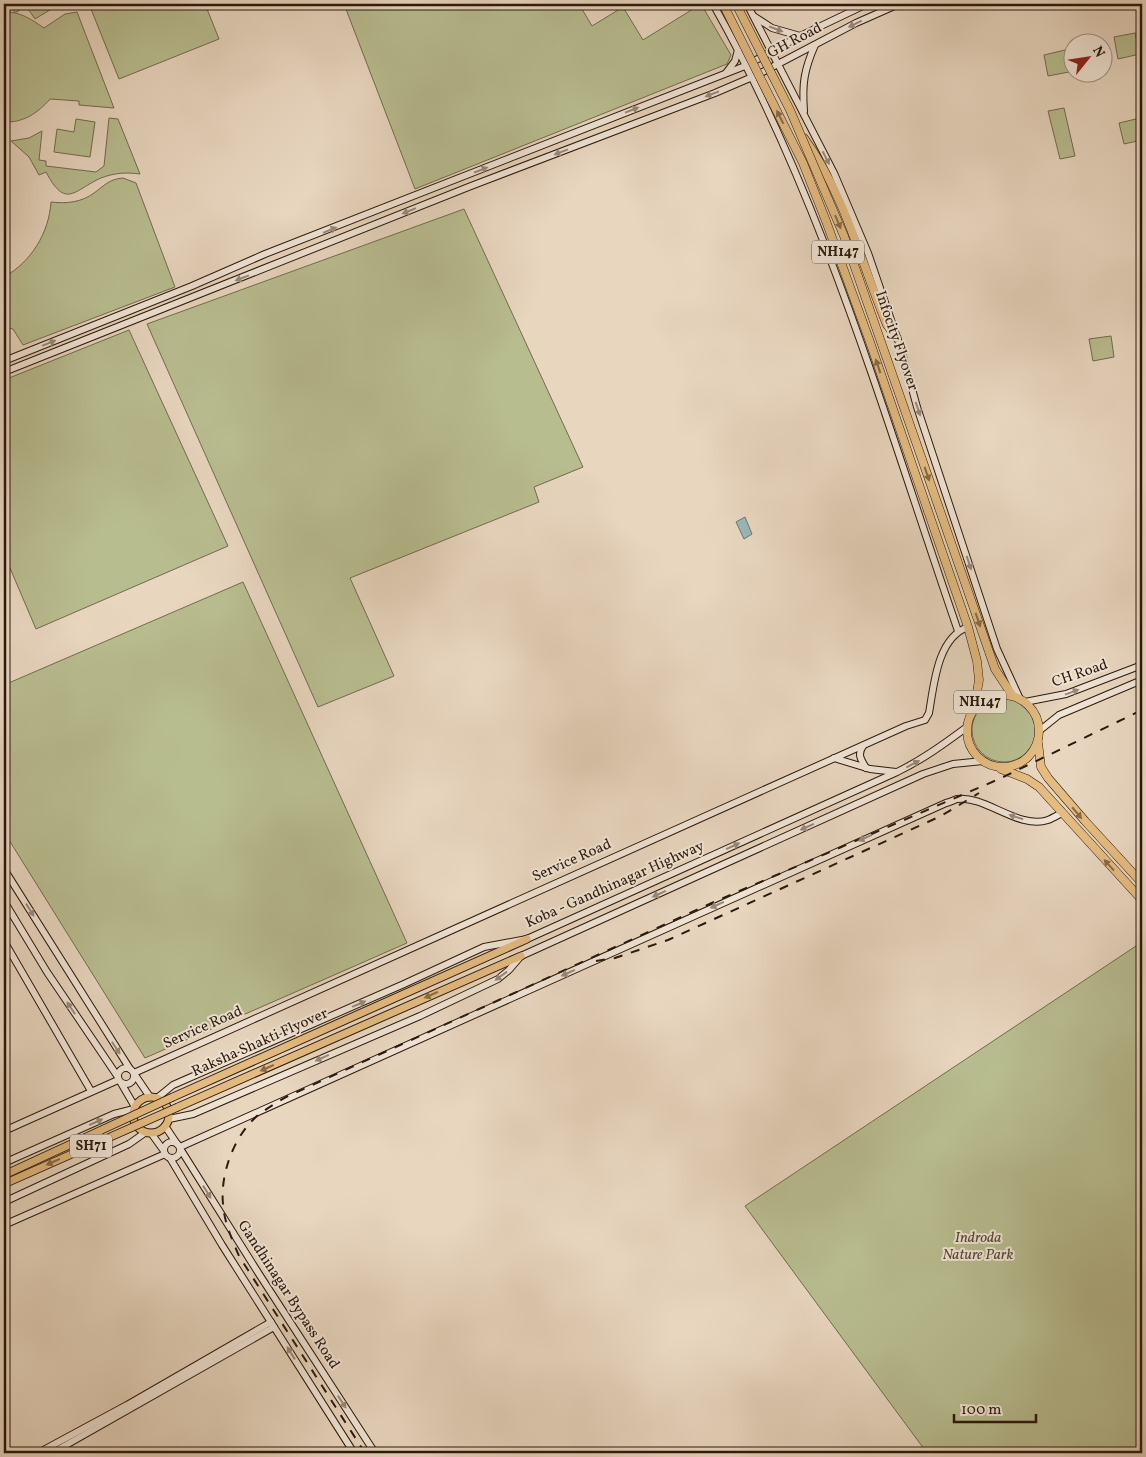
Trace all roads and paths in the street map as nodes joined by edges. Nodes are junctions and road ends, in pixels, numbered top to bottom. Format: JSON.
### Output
{"nodes":[{"id":1,"x":713,"y":4,"type":"edge"},
{"id":2,"x":723,"y":4,"type":"edge"},
{"id":3,"x":736,"y":4,"type":"edge"},
{"id":4,"x":747,"y":4,"type":"edge"},
{"id":5,"x":867,"y":4,"type":"edge"},
{"id":6,"x":899,"y":4,"type":"edge"},
{"id":7,"x":754,"y":17,"type":"junction"},
{"id":8,"x":800,"y":36,"type":"junction"},
{"id":9,"x":815,"y":45,"type":"junction"},
{"id":10,"x":738,"y":50,"type":"junction"},
{"id":11,"x":772,"y":51,"type":"junction"},
{"id":12,"x":749,"y":64,"type":"junction"},
{"id":13,"x":778,"y":64,"type":"junction"},
{"id":14,"x":726,"y":74,"type":"junction"},
{"id":15,"x":754,"y":76,"type":"junction"},
{"id":16,"x":804,"y":114,"type":"junction"},
{"id":17,"x":798,"y":130,"type":"junction"},
{"id":18,"x":303,"y":240,"type":"junction"},
{"id":19,"x":308,"y":251,"type":"junction"},
{"id":20,"x":265,"y":254,"type":"junction"},
{"id":21,"x":270,"y":267,"type":"junction"},
{"id":22,"x":897,"y":338,"type":"junction"},
{"id":23,"x":11,"y":358,"type":"junction"},
{"id":24,"x":4,"y":361,"type":"edge"},
{"id":25,"x":16,"y":367,"type":"junction"},
{"id":26,"x":4,"y":372,"type":"edge"},
{"id":27,"x":968,"y":627,"type":"junction"},
{"id":28,"x":958,"y":631,"type":"junction"},
{"id":29,"x":1142,"y":665,"type":"edge"},
{"id":30,"x":1142,"y":680,"type":"edge"},
{"id":31,"x":1012,"y":695,"type":"junction"},
{"id":32,"x":1022,"y":701,"type":"junction"},
{"id":33,"x":967,"y":724,"type":"junction"},
{"id":34,"x":1039,"y":731,"type":"junction"},
{"id":35,"x":1038,"y":742,"type":"junction"},
{"id":36,"x":864,"y":745,"type":"junction"},
{"id":37,"x":834,"y":758,"type":"junction"},
{"id":38,"x":983,"y":762,"type":"junction"},
{"id":39,"x":993,"y":766,"type":"junction"},
{"id":40,"x":866,"y":768,"type":"junction"},
{"id":41,"x":897,"y":772,"type":"junction"},
{"id":42,"x":1062,"y":813,"type":"junction"},
{"id":43,"x":4,"y":869,"type":"edge"},
{"id":44,"x":1142,"y":883,"type":"edge"},
{"id":45,"x":1142,"y":900,"type":"edge"},
{"id":46,"x":5,"y":905,"type":"edge"},
{"id":47,"x":527,"y":939,"type":"junction"},
{"id":48,"x":4,"y":941,"type":"edge"},
{"id":49,"x":520,"y":956,"type":"junction"},
{"id":50,"x":133,"y":1072,"type":"junction"},
{"id":51,"x":119,"y":1080,"type":"junction"},
{"id":52,"x":91,"y":1091,"type":"junction"},
{"id":53,"x":154,"y":1097,"type":"junction"},
{"id":54,"x":135,"y":1108,"type":"junction"},
{"id":55,"x":167,"y":1122,"type":"junction"},
{"id":56,"x":4,"y":1131,"type":"edge"},
{"id":57,"x":149,"y":1132,"type":"junction"},
{"id":58,"x":179,"y":1147,"type":"junction"},
{"id":59,"x":166,"y":1154,"type":"junction"},
{"id":60,"x":4,"y":1163,"type":"edge"},
{"id":61,"x":4,"y":1175,"type":"edge"},
{"id":62,"x":4,"y":1184,"type":"edge"},
{"id":63,"x":4,"y":1202,"type":"edge"},
{"id":64,"x":4,"y":1225,"type":"edge"},
{"id":65,"x":273,"y":1325,"type":"junction"},
{"id":66,"x":38,"y":1453,"type":"edge"},
{"id":67,"x":52,"y":1453,"type":"edge"},
{"id":68,"x":354,"y":1453,"type":"edge"},
{"id":69,"x":375,"y":1453,"type":"edge"}],
"edges":[{"from":1,"to":10,"type":"street"},
{"from":27,"to":2,"type":"highway","name":"Infocity Flyover","number":"NH147","one_way":true,"bridge":true},
{"from":3,"to":17,"type":"highway","name":"Infocity Flyover","number":"NH147","bridge":true},
{"from":4,"to":7,"type":"street"},
{"from":5,"to":8,"type":"street","name":"GH Road"},
{"from":6,"to":9,"type":"street","name":"GH Road","one_way":true},
{"from":7,"to":8,"type":"street","one_way":true},
{"from":7,"to":11,"type":"street"},
{"from":8,"to":11,"type":"street","name":"GH Road"},
{"from":9,"to":13,"type":"street","name":"GH Road"},
{"from":9,"to":16,"type":"street"},
{"from":10,"to":12,"type":"street"},
{"from":10,"to":14,"type":"street"},
{"from":11,"to":12,"type":"street","name":"GH Road"},
{"from":11,"to":13,"type":"street"},
{"from":12,"to":14,"type":"street","name":"GH Road"},
{"from":12,"to":15,"type":"street"},
{"from":13,"to":15,"type":"street","name":"GH Road"},
{"from":13,"to":16,"type":"street"},
{"from":18,"to":14,"type":"street","name":"GH Road","one_way":true},
{"from":15,"to":19,"type":"street","name":"GH Road","one_way":true},
{"from":15,"to":28,"type":"street"},
{"from":16,"to":22,"type":"street","one_way":true},
{"from":17,"to":22,"type":"highway","bridge":true},
{"from":17,"to":31,"type":"highway","name":"Infocity Flyover","number":"NH147","one_way":true,"bridge":true},
{"from":18,"to":19,"type":"street"},
{"from":18,"to":20,"type":"street","name":"GH Road"},
{"from":19,"to":21,"type":"street","name":"GH Road"},
{"from":20,"to":21,"type":"street"},
{"from":23,"to":20,"type":"street","name":"GH Road","one_way":true},
{"from":21,"to":25,"type":"street","name":"GH Road","one_way":true},
{"from":22,"to":32,"type":"street","one_way":true},
{"from":23,"to":24,"type":"street","name":"GH Road"},
{"from":23,"to":25,"type":"street"},
{"from":25,"to":26,"type":"street","name":"GH Road"},
{"from":27,"to":28,"type":"street"},
{"from":27,"to":33,"type":"highway","number":"NH147"},
{"from":28,"to":36,"type":"street","name":"Service Road"},
{"from":32,"to":29,"type":"street","name":"CH Road","one_way":true},
{"from":30,"to":34,"type":"street","name":"CH Road"},
{"from":31,"to":32,"type":"highway","number":"NH147"},
{"from":31,"to":33,"type":"highway","number":"NH147"},
{"from":32,"to":34,"type":"highway","number":"NH147"},
{"from":33,"to":38,"type":"highway","number":"NH147"},
{"from":41,"to":33,"type":"street","name":"Koba - Gandhinagar Highway","one_way":true},
{"from":34,"to":35,"type":"highway","number":"NH147"},
{"from":35,"to":39,"type":"highway"},
{"from":35,"to":44,"type":"highway","number":"NH147","one_way":true},
{"from":36,"to":37,"type":"street","name":"Service Road"},
{"from":36,"to":40,"type":"street"},
{"from":37,"to":40,"type":"street"},
{"from":37,"to":50,"type":"street","name":"Service Road"},
{"from":38,"to":39,"type":"highway"},
{"from":38,"to":49,"type":"street","name":"Koba - Gandhinagar Highway","one_way":true},
{"from":39,"to":42,"type":"highway"},
{"from":40,"to":41,"type":"street"},
{"from":47,"to":41,"type":"street","name":"Koba - Gandhinagar Highway","one_way":true},
{"from":45,"to":42,"type":"highway","one_way":true},
{"from":42,"to":58,"type":"street","one_way":true},
{"from":43,"to":50,"type":"street","one_way":true},
{"from":51,"to":46,"type":"street","one_way":true},
{"from":53,"to":47,"type":"street","name":"Koba - Gandhinagar Highway","one_way":true},
{"from":47,"to":61,"type":"main road","name":"Raksha Shakti Flyover","number":"SH71","bridge":true},
{"from":48,"to":52,"type":"street"},
{"from":49,"to":55,"type":"street","name":"Koba - Gandhinagar Highway","one_way":true},
{"from":49,"to":62,"type":"main road","name":"Raksha Shakti Flyover","number":"SH71","one_way":true,"bridge":true},
{"from":50,"to":51,"type":"street"},
{"from":50,"to":51,"type":"street"},
{"from":50,"to":53,"type":"street"},
{"from":51,"to":52,"type":"street"},
{"from":51,"to":54,"type":"street"},
{"from":52,"to":56,"type":"street"},
{"from":53,"to":54,"type":"main road"},
{"from":53,"to":55,"type":"main road"},
{"from":54,"to":57,"type":"main road"},
{"from":60,"to":54,"type":"street","one_way":true},
{"from":55,"to":57,"type":"main road"},
{"from":55,"to":58,"type":"street","name":"Gandhinagar Bypass Road"},
{"from":57,"to":59,"type":"street","name":"Gandhinagar Bypass Road"},
{"from":57,"to":63,"type":"street"},
{"from":58,"to":59,"type":"street"},
{"from":58,"to":59,"type":"street"},
{"from":58,"to":69,"type":"street","name":"Gandhinagar Bypass Road","one_way":true},
{"from":59,"to":64,"type":"street"},
{"from":59,"to":65,"type":"street","name":"Gandhinagar Bypass Road"},
{"from":65,"to":66,"type":"street"},
{"from":65,"to":67,"type":"street"},
{"from":68,"to":65,"type":"street","name":"Gandhinagar Bypass Road","one_way":true}]}
